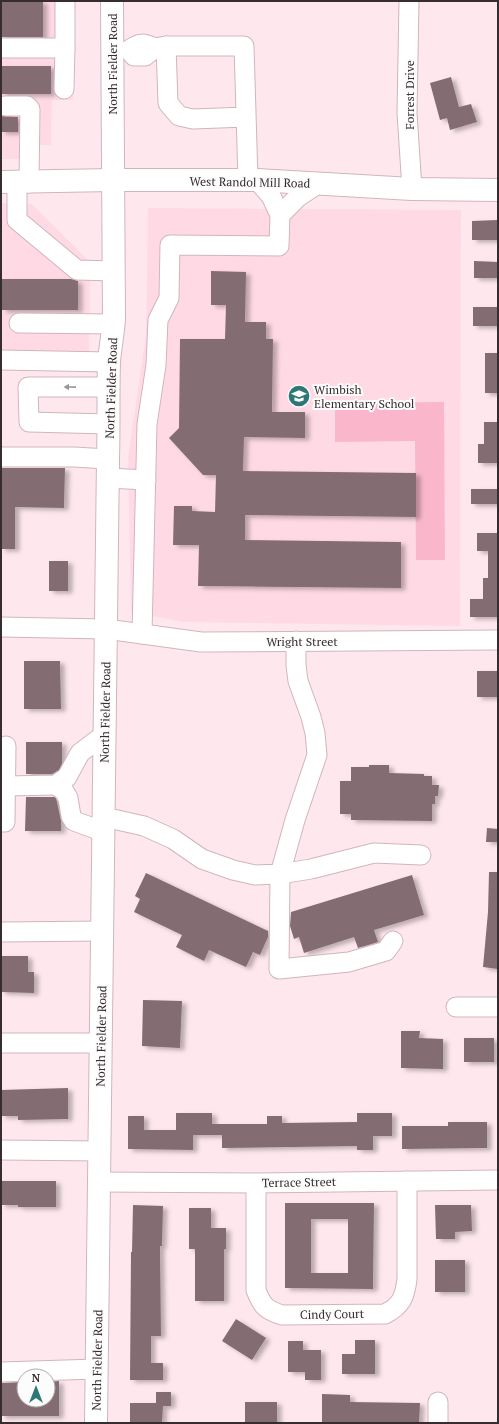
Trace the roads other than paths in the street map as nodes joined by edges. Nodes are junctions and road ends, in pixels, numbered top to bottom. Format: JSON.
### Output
{"nodes":[{"id":1,"x":65,"y":1,"type":"edge"},
{"id":2,"x":112,"y":1,"type":"edge"},
{"id":3,"x":409,"y":1,"type":"edge"},
{"id":4,"x":161,"y":47,"type":"junction"},
{"id":5,"x":1,"y":48,"type":"edge"},
{"id":6,"x":65,"y":48,"type":"junction"},
{"id":7,"x":121,"y":51,"type":"junction"},
{"id":8,"x":64,"y":89,"type":"dead end"},
{"id":9,"x":5,"y":106,"type":"dead end"},
{"id":10,"x":246,"y":117,"type":"junction"},
{"id":11,"x":113,"y":180,"type":"junction"},
{"id":12,"x":252,"y":180,"type":"junction"},
{"id":13,"x":16,"y":182,"type":"edge"},
{"id":14,"x":319,"y":183,"type":"junction"},
{"id":15,"x":412,"y":189,"type":"junction"},
{"id":16,"x":498,"y":190,"type":"edge"},
{"id":17,"x":280,"y":215,"type":"junction"},
{"id":18,"x":114,"y":271,"type":"junction"},
{"id":19,"x":19,"y":323,"type":"dead end"},
{"id":20,"x":114,"y":324,"type":"junction"},
{"id":21,"x":1,"y":360,"type":"edge"},
{"id":22,"x":110,"y":362,"type":"junction"},
{"id":23,"x":109,"y":387,"type":"junction"},
{"id":24,"x":110,"y":424,"type":"junction"},
{"id":25,"x":1,"y":457,"type":"edge"},
{"id":26,"x":108,"y":469,"type":"junction"},
{"id":27,"x":146,"y":480,"type":"junction"},
{"id":28,"x":1,"y":627,"type":"edge"},
{"id":29,"x":106,"y":629,"type":"junction"},
{"id":30,"x":142,"y":634,"type":"junction"},
{"id":31,"x":498,"y":640,"type":"edge"},
{"id":32,"x":296,"y":641,"type":"junction"},
{"id":33,"x":105,"y":734,"type":"junction"},
{"id":34,"x":6,"y":746,"type":"dead end"},
{"id":35,"x":56,"y":785,"type":"junction"},
{"id":36,"x":6,"y":786,"type":"junction"},
{"id":37,"x":1,"y":822,"type":"edge"},
{"id":38,"x":104,"y":824,"type":"junction"},
{"id":39,"x":421,"y":854,"type":"dead end"},
{"id":40,"x":280,"y":874,"type":"junction"},
{"id":41,"x":103,"y":931,"type":"junction"},
{"id":42,"x":1,"y":932,"type":"edge"},
{"id":43,"x":393,"y":941,"type":"dead end"},
{"id":44,"x":456,"y":1006,"type":"dead end"},
{"id":45,"x":498,"y":1007,"type":"edge"},
{"id":46,"x":1,"y":1043,"type":"edge"},
{"id":47,"x":101,"y":1043,"type":"junction"},
{"id":48,"x":1,"y":1150,"type":"edge"},
{"id":49,"x":100,"y":1151,"type":"junction"},
{"id":50,"x":498,"y":1180,"type":"edge"},
{"id":51,"x":407,"y":1181,"type":"junction"},
{"id":52,"x":100,"y":1182,"type":"junction"},
{"id":53,"x":256,"y":1183,"type":"junction"},
{"id":54,"x":97,"y":1369,"type":"junction"},
{"id":55,"x":1,"y":1372,"type":"edge"},
{"id":56,"x":438,"y":1402,"type":"dead end"},
{"id":57,"x":96,"y":1423,"type":"edge"},
{"id":58,"x":438,"y":1423,"type":"edge"}],
"edges":[{"from":1,"to":6,"type":"street"},
{"from":2,"to":7,"type":"main road","name":"North Fielder Road"},
{"from":3,"to":15,"type":"street","name":"Forrest Drive"},
{"from":4,"to":7,"type":"street"},
{"from":4,"to":10,"type":"street"},
{"from":4,"to":10,"type":"street"},
{"from":5,"to":6,"type":"street"},
{"from":6,"to":8,"type":"street"},
{"from":7,"to":11,"type":"main road","name":"North Fielder Road"},
{"from":9,"to":13,"type":"street"},
{"from":10,"to":12,"type":"street"},
{"from":11,"to":12,"type":"main road","name":"West Randol Mill Road"},
{"from":11,"to":13,"type":"main road","name":"West Randol Mill Road"},
{"from":11,"to":18,"type":"main road","name":"North Fielder Road"},
{"from":12,"to":14,"type":"main road","name":"West Randol Mill Road"},
{"from":12,"to":17,"type":"street"},
{"from":13,"to":18,"type":"street"},
{"from":14,"to":15,"type":"main road","name":"West Randol Mill Road"},
{"from":14,"to":17,"type":"street"},
{"from":15,"to":16,"type":"main road","name":"West Randol Mill Road"},
{"from":17,"to":27,"type":"street"},
{"from":18,"to":20,"type":"main road","name":"North Fielder Road"},
{"from":19,"to":20,"type":"street"},
{"from":20,"to":22,"type":"main road","name":"North Fielder Road"},
{"from":21,"to":22,"type":"street"},
{"from":22,"to":23,"type":"main road","name":"North Fielder Road"},
{"from":23,"to":24,"type":"main road","name":"North Fielder Road"},
{"from":23,"to":24,"type":"street","one_way":true},
{"from":24,"to":26,"type":"main road","name":"North Fielder Road"},
{"from":25,"to":26,"type":"street"},
{"from":26,"to":27,"type":"street"},
{"from":26,"to":29,"type":"main road","name":"North Fielder Road"},
{"from":27,"to":30,"type":"street"},
{"from":28,"to":29,"type":"street","name":"Wright Street"},
{"from":29,"to":30,"type":"street","name":"Wright Street"},
{"from":29,"to":33,"type":"main road","name":"North Fielder Road"},
{"from":30,"to":32,"type":"street","name":"Wright Street"},
{"from":31,"to":32,"type":"street","name":"Wright Street"},
{"from":32,"to":40,"type":"street"},
{"from":33,"to":35,"type":"street"},
{"from":33,"to":38,"type":"main road","name":"North Fielder Road"},
{"from":34,"to":36,"type":"street"},
{"from":35,"to":36,"type":"street"},
{"from":35,"to":38,"type":"street"},
{"from":36,"to":37,"type":"street"},
{"from":38,"to":40,"type":"street"},
{"from":38,"to":41,"type":"main road","name":"North Fielder Road"},
{"from":39,"to":40,"type":"street"},
{"from":40,"to":43,"type":"street"},
{"from":41,"to":42,"type":"street"},
{"from":41,"to":47,"type":"main road","name":"North Fielder Road"},
{"from":44,"to":45,"type":"street"},
{"from":46,"to":47,"type":"street"},
{"from":47,"to":49,"type":"main road","name":"North Fielder Road"},
{"from":48,"to":49,"type":"street"},
{"from":49,"to":52,"type":"main road","name":"North Fielder Road"},
{"from":50,"to":51,"type":"street","name":"Terrace Street"},
{"from":51,"to":53,"type":"street","name":"Terrace Street"},
{"from":51,"to":53,"type":"street","name":"Cindy Court"},
{"from":52,"to":53,"type":"street","name":"Terrace Street"},
{"from":52,"to":54,"type":"main road","name":"North Fielder Road"},
{"from":54,"to":55,"type":"street"},
{"from":54,"to":57,"type":"main road","name":"North Fielder Road"},
{"from":56,"to":58,"type":"street"}]}
